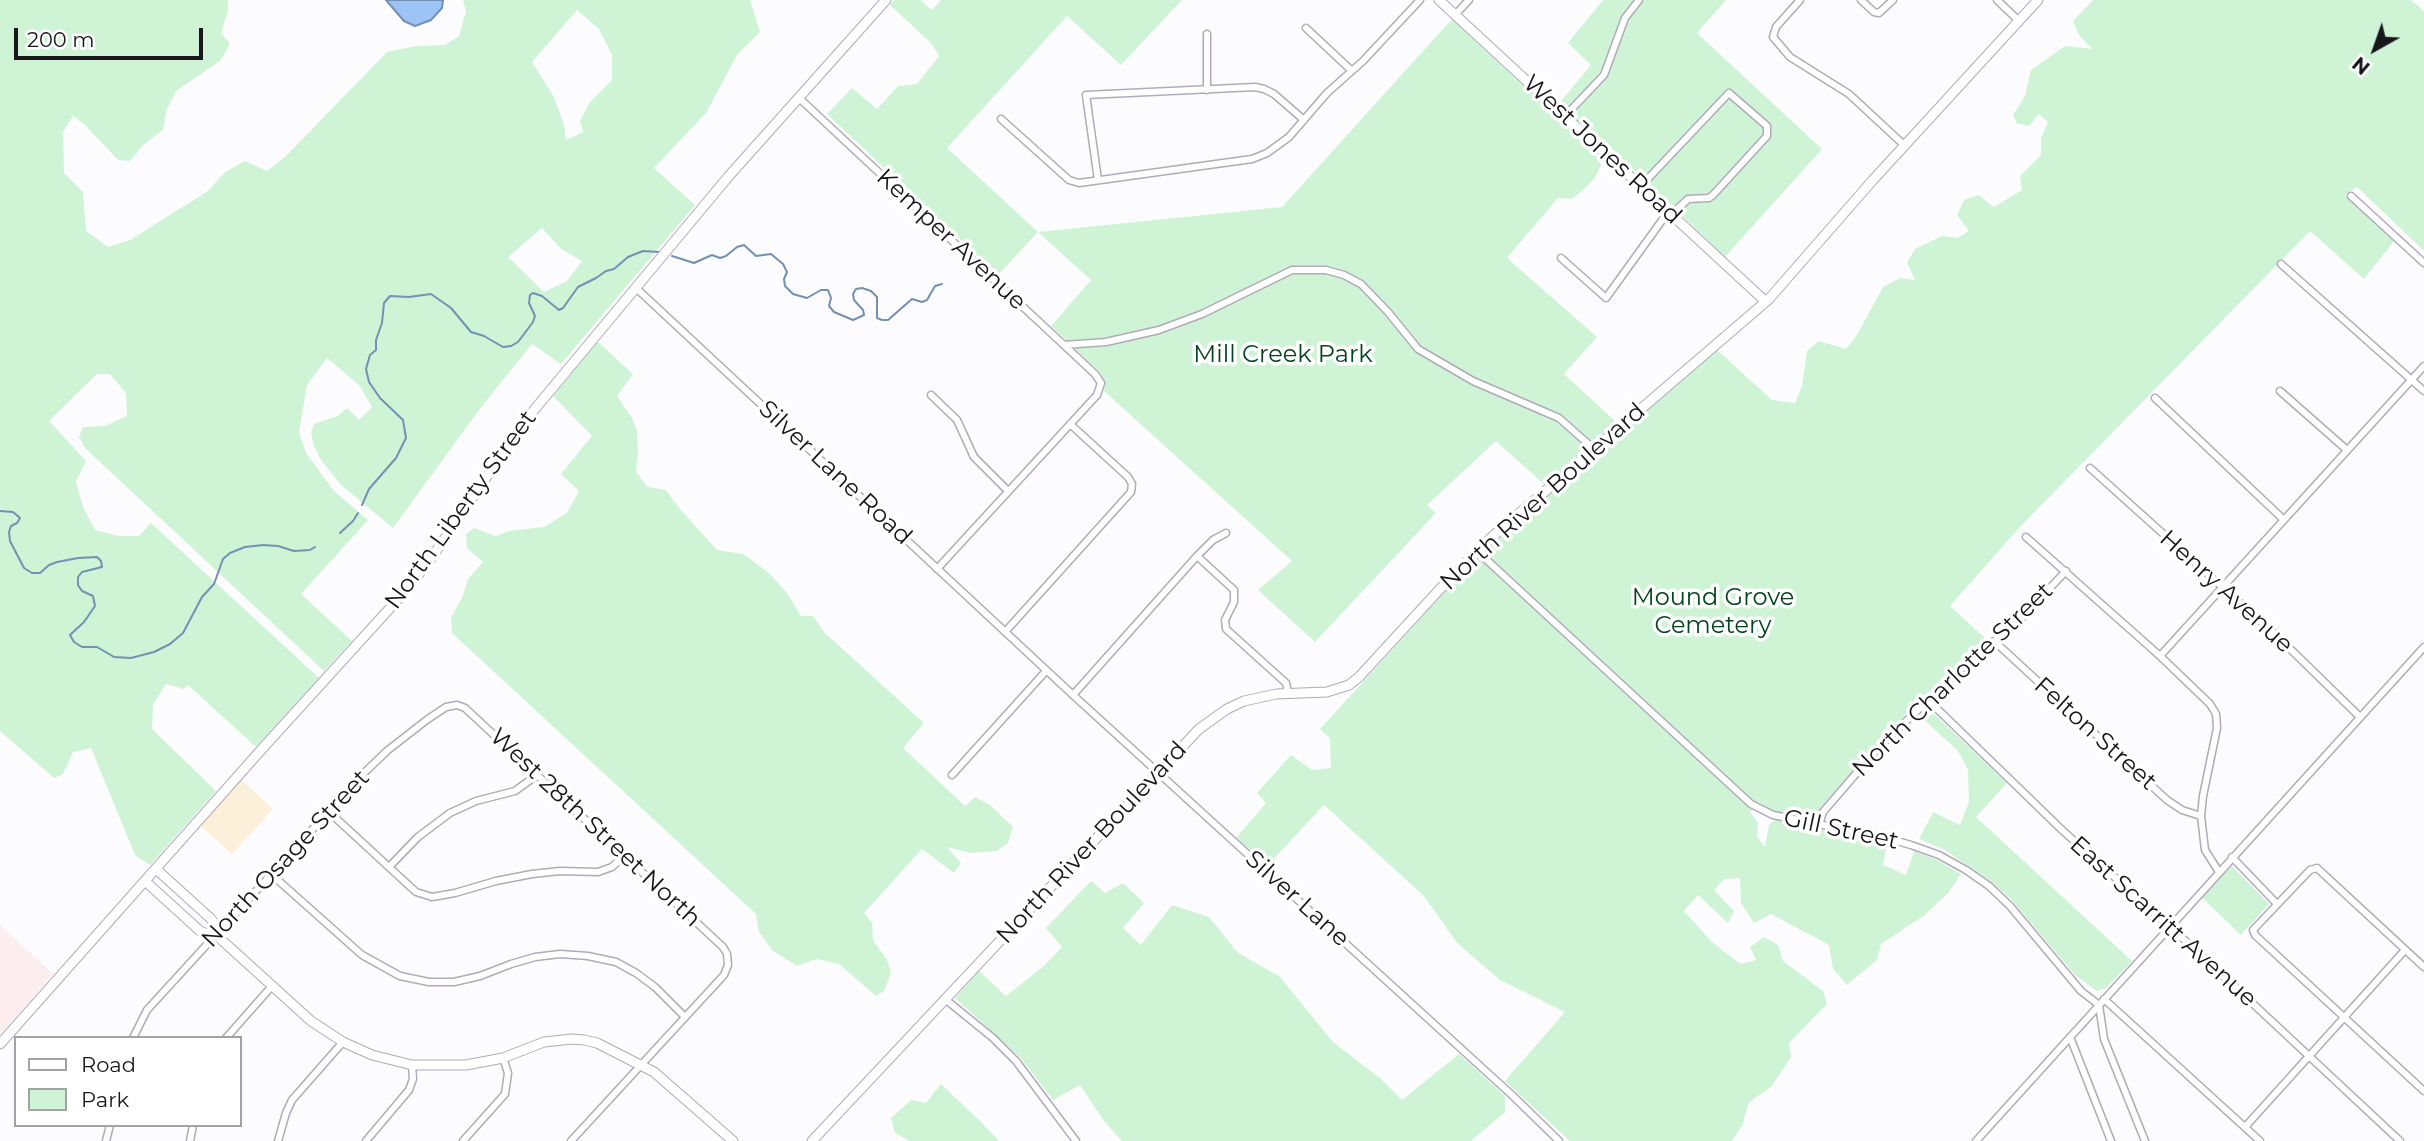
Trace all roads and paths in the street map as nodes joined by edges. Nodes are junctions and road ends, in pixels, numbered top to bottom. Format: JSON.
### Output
{"nodes":[{"id":1,"x":886,"y":0,"type":"edge"},
{"id":2,"x":1420,"y":0,"type":"edge"},
{"id":3,"x":1439,"y":0,"type":"edge"},
{"id":4,"x":1469,"y":0,"type":"edge"},
{"id":5,"x":1639,"y":0,"type":"edge"},
{"id":6,"x":1800,"y":0,"type":"edge"},
{"id":7,"x":1861,"y":0,"type":"edge"},
{"id":8,"x":1893,"y":0,"type":"edge"},
{"id":9,"x":1997,"y":0,"type":"edge"},
{"id":10,"x":2038,"y":0,"type":"edge"},
{"id":11,"x":1455,"y":15,"type":"junction"},
{"id":12,"x":2018,"y":20,"type":"junction"},
{"id":13,"x":1306,"y":28,"type":"dead end"},
{"id":14,"x":1207,"y":34,"type":"dead end"},
{"id":15,"x":1352,"y":71,"type":"junction"},
{"id":16,"x":1207,"y":90,"type":"junction"},
{"id":17,"x":798,"y":97,"type":"junction"},
{"id":18,"x":1566,"y":116,"type":"junction"},
{"id":19,"x":1001,"y":120,"type":"dead end"},
{"id":20,"x":1304,"y":120,"type":"junction"},
{"id":21,"x":1904,"y":145,"type":"junction"},
{"id":22,"x":1098,"y":180,"type":"junction"},
{"id":23,"x":1641,"y":186,"type":"junction"},
{"id":24,"x":2351,"y":196,"type":"dead end"},
{"id":25,"x":1670,"y":213,"type":"junction"},
{"id":26,"x":1561,"y":258,"type":"dead end"},
{"id":27,"x":2424,"y":263,"type":"edge"},
{"id":28,"x":2281,"y":264,"type":"dead end"},
{"id":29,"x":636,"y":288,"type":"junction"},
{"id":30,"x":1765,"y":301,"type":"junction"},
{"id":31,"x":1064,"y":345,"type":"junction"},
{"id":32,"x":2424,"y":366,"type":"edge"},
{"id":33,"x":2411,"y":380,"type":"junction"},
{"id":34,"x":2280,"y":391,"type":"dead end"},
{"id":35,"x":2424,"y":391,"type":"edge"},
{"id":36,"x":931,"y":395,"type":"dead end"},
{"id":37,"x":2155,"y":398,"type":"dead end"},
{"id":38,"x":1070,"y":424,"type":"junction"},
{"id":39,"x":1594,"y":449,"type":"junction"},
{"id":40,"x":2347,"y":450,"type":"junction"},
{"id":41,"x":2090,"y":468,"type":"dead end"},
{"id":42,"x":1008,"y":491,"type":"junction"},
{"id":43,"x":2283,"y":519,"type":"junction"},
{"id":44,"x":1226,"y":533,"type":"dead end"},
{"id":45,"x":2026,"y":537,"type":"dead end"},
{"id":46,"x":1477,"y":551,"type":"junction"},
{"id":47,"x":1197,"y":556,"type":"junction"},
{"id":48,"x":937,"y":569,"type":"junction"},
{"id":49,"x":2066,"y":571,"type":"junction"},
{"id":50,"x":2222,"y":587,"type":"junction"},
{"id":51,"x":1005,"y":632,"type":"junction"},
{"id":52,"x":1994,"y":641,"type":"junction"},
{"id":53,"x":2424,"y":647,"type":"edge"},
{"id":54,"x":2160,"y":656,"type":"junction"},
{"id":55,"x":1034,"y":659,"type":"joint"},
{"id":56,"x":1046,"y":671,"type":"junction"},
{"id":57,"x":1288,"y":693,"type":"junction"},
{"id":58,"x":1073,"y":695,"type":"junction"},
{"id":59,"x":1928,"y":700,"type":"junction"},
{"id":60,"x":460,"y":706,"type":"joint"},
{"id":61,"x":2360,"y":717,"type":"junction"},
{"id":62,"x":1158,"y":773,"type":"junction"},
{"id":63,"x":537,"y":775,"type":"junction"},
{"id":64,"x":952,"y":775,"type":"dead end"},
{"id":65,"x":328,"y":811,"type":"junction"},
{"id":66,"x":2201,"y":816,"type":"junction"},
{"id":67,"x":1819,"y":824,"type":"junction"},
{"id":68,"x":625,"y":855,"type":"junction"},
{"id":69,"x":2232,"y":858,"type":"junction"},
{"id":70,"x":389,"y":867,"type":"junction"},
{"id":71,"x":156,"y":869,"type":"junction"},
{"id":72,"x":2218,"y":872,"type":"junction"},
{"id":73,"x":271,"y":874,"type":"junction"},
{"id":74,"x":145,"y":881,"type":"junction"},
{"id":75,"x":2277,"y":904,"type":"junction"},
{"id":76,"x":2169,"y":926,"type":"junction"},
{"id":77,"x":215,"y":934,"type":"junction"},
{"id":78,"x":2404,"y":950,"type":"junction"},
{"id":79,"x":2424,"y":967,"type":"edge"},
{"id":80,"x":272,"y":986,"type":"junction"},
{"id":81,"x":945,"y":999,"type":"junction"},
{"id":82,"x":2102,"y":1002,"type":"junction"},
{"id":83,"x":685,"y":1017,"type":"junction"},
{"id":84,"x":2345,"y":1018,"type":"junction"},
{"id":85,"x":134,"y":1036,"type":"edge"},
{"id":86,"x":228,"y":1036,"type":"edge"},
{"id":87,"x":2070,"y":1037,"type":"junction"},
{"id":88,"x":343,"y":1042,"type":"junction"},
{"id":89,"x":0,"y":1044,"type":"edge"},
{"id":90,"x":2309,"y":1056,"type":"junction"},
{"id":91,"x":503,"y":1058,"type":"junction"},
{"id":92,"x":412,"y":1065,"type":"junction"},
{"id":93,"x":641,"y":1065,"type":"junction"},
{"id":94,"x":2424,"y":1091,"type":"edge"},
{"id":95,"x":2245,"y":1127,"type":"junction"},
{"id":96,"x":278,"y":1141,"type":"edge"},
{"id":97,"x":366,"y":1141,"type":"edge"},
{"id":98,"x":463,"y":1141,"type":"edge"},
{"id":99,"x":571,"y":1141,"type":"edge"},
{"id":100,"x":733,"y":1141,"type":"edge"},
{"id":101,"x":812,"y":1141,"type":"edge"},
{"id":102,"x":1076,"y":1141,"type":"edge"},
{"id":103,"x":1559,"y":1141,"type":"edge"},
{"id":104,"x":1976,"y":1141,"type":"edge"},
{"id":105,"x":2111,"y":1141,"type":"edge"},
{"id":106,"x":2145,"y":1141,"type":"edge"},
{"id":107,"x":2260,"y":1141,"type":"edge"},
{"id":108,"x":2400,"y":1141,"type":"edge"}],
"edges":[{"from":1,"to":17,"type":"main road","name":"North Liberty Street"},
{"from":2,"to":15,"type":"street"},
{"from":3,"to":11,"type":"main road","name":"West Jones Road"},
{"from":4,"to":11,"type":"street"},
{"from":5,"to":18,"type":"street"},
{"from":6,"to":21,"type":"street"},
{"from":7,"to":8,"type":"street"},
{"from":9,"to":12,"type":"street"},
{"from":10,"to":12,"type":"main road","name":"North River Boulevard"},
{"from":11,"to":18,"type":"main road","name":"West Jones Road"},
{"from":12,"to":21,"type":"main road","name":"North River Boulevard"},
{"from":13,"to":15,"type":"street"},
{"from":14,"to":16,"type":"street"},
{"from":15,"to":20,"type":"street"},
{"from":16,"to":20,"type":"street"},
{"from":16,"to":22,"type":"street"},
{"from":17,"to":29,"type":"main road","name":"North Liberty Street"},
{"from":17,"to":31,"type":"street","name":"Kemper Avenue"},
{"from":18,"to":23,"type":"main road","name":"West Jones Road"},
{"from":19,"to":22,"type":"street"},
{"from":20,"to":22,"type":"street"},
{"from":21,"to":30,"type":"main road","name":"North River Boulevard"},
{"from":23,"to":25,"type":"main road","name":"West Jones Road"},
{"from":23,"to":25,"type":"street"},
{"from":24,"to":27,"type":"street"},
{"from":25,"to":26,"type":"street"},
{"from":25,"to":30,"type":"main road","name":"West Jones Road"},
{"from":28,"to":33,"type":"street"},
{"from":29,"to":48,"type":"street","name":"Silver Lane Road"},
{"from":29,"to":71,"type":"main road","name":"North Liberty Street"},
{"from":30,"to":39,"type":"main road","name":"North River Boulevard"},
{"from":31,"to":38,"type":"street","name":"Kemper Avenue"},
{"from":31,"to":39,"type":"street"},
{"from":32,"to":33,"type":"street"},
{"from":33,"to":35,"type":"street"},
{"from":33,"to":40,"type":"street"},
{"from":34,"to":40,"type":"street"},
{"from":36,"to":42,"type":"street"},
{"from":37,"to":43,"type":"street"},
{"from":38,"to":42,"type":"street"},
{"from":38,"to":51,"type":"street"},
{"from":39,"to":46,"type":"main road","name":"North River Boulevard"},
{"from":40,"to":43,"type":"street"},
{"from":41,"to":50,"type":"street","name":"Henry Avenue"},
{"from":42,"to":48,"type":"street"},
{"from":43,"to":50,"type":"street"},
{"from":44,"to":47,"type":"street"},
{"from":45,"to":49,"type":"street"},
{"from":46,"to":57,"type":"main road","name":"North River Boulevard"},
{"from":46,"to":67,"type":"street","name":"Gill Street"},
{"from":47,"to":57,"type":"street"},
{"from":47,"to":58,"type":"street"},
{"from":48,"to":51,"type":"street","name":"Silver Lane Road"},
{"from":49,"to":52,"type":"street","name":"North Charlotte Street"},
{"from":49,"to":54,"type":"street"},
{"from":50,"to":54,"type":"street"},
{"from":50,"to":61,"type":"street","name":"Henry Avenue"},
{"from":51,"to":55,"type":"street","name":"Silver Lane Road"},
{"from":52,"to":59,"type":"street","name":"North Charlotte Street"},
{"from":52,"to":66,"type":"street","name":"Felton Street"},
{"from":53,"to":61,"type":"street"},
{"from":54,"to":66,"type":"street"},
{"from":55,"to":56,"type":"street","name":"Silver Lane"},
{"from":56,"to":58,"type":"street","name":"Silver Lane"},
{"from":56,"to":64,"type":"street"},
{"from":57,"to":62,"type":"main road","name":"North River Boulevard"},
{"from":58,"to":62,"type":"street","name":"Silver Lane"},
{"from":59,"to":67,"type":"street","name":"North Charlotte Street"},
{"from":59,"to":76,"type":"street","name":"East Scarritt Avenue"},
{"from":60,"to":63,"type":"street","name":"West 28th Street North"},
{"from":60,"to":65,"type":"street","name":"North Osage Street"},
{"from":61,"to":69,"type":"street"},
{"from":62,"to":81,"type":"main road","name":"North River Boulevard"},
{"from":62,"to":103,"type":"street","name":"Silver Lane"},
{"from":63,"to":68,"type":"street","name":"West 28th Street North"},
{"from":63,"to":70,"type":"street"},
{"from":65,"to":70,"type":"street"},
{"from":65,"to":73,"type":"street","name":"North Osage Street"},
{"from":66,"to":72,"type":"street"},
{"from":67,"to":82,"type":"street","name":"Gill Street"},
{"from":68,"to":70,"type":"street"},
{"from":68,"to":83,"type":"street","name":"West 28th Street North"},
{"from":69,"to":72,"type":"street"},
{"from":69,"to":75,"type":"street"},
{"from":71,"to":74,"type":"main road","name":"North Liberty Street"},
{"from":71,"to":77,"type":"main road"},
{"from":72,"to":76,"type":"street"},
{"from":73,"to":77,"type":"street","name":"North Osage Street"},
{"from":73,"to":83,"type":"street"},
{"from":74,"to":77,"type":"main road"},
{"from":74,"to":89,"type":"main road","name":"North Liberty Street"},
{"from":75,"to":78,"type":"street"},
{"from":75,"to":84,"type":"street"},
{"from":76,"to":82,"type":"street"},
{"from":76,"to":90,"type":"street","name":"East Scarritt Avenue"},
{"from":77,"to":80,"type":"main road"},
{"from":77,"to":85,"type":"street","name":"North Osage Street"},
{"from":78,"to":79,"type":"street"},
{"from":78,"to":84,"type":"street"},
{"from":80,"to":86,"type":"street"},
{"from":80,"to":88,"type":"main road"},
{"from":81,"to":101,"type":"main road","name":"North River Boulevard"},
{"from":81,"to":102,"type":"street"},
{"from":82,"to":87,"type":"street"},
{"from":82,"to":95,"type":"street","name":"Gill Street"},
{"from":82,"to":106,"type":"street"},
{"from":83,"to":93,"type":"street"},
{"from":84,"to":90,"type":"street"},
{"from":84,"to":94,"type":"street"},
{"from":87,"to":104,"type":"street"},
{"from":87,"to":105,"type":"street"},
{"from":88,"to":92,"type":"main road"},
{"from":88,"to":96,"type":"street"},
{"from":90,"to":95,"type":"street"},
{"from":90,"to":108,"type":"street","name":"East Scarritt Avenue"},
{"from":91,"to":92,"type":"main road"},
{"from":91,"to":93,"type":"main road"},
{"from":91,"to":98,"type":"street"},
{"from":92,"to":97,"type":"street"},
{"from":93,"to":99,"type":"street"},
{"from":93,"to":100,"type":"main road"},
{"from":95,"to":107,"type":"street","name":"Gill Street"}]}
